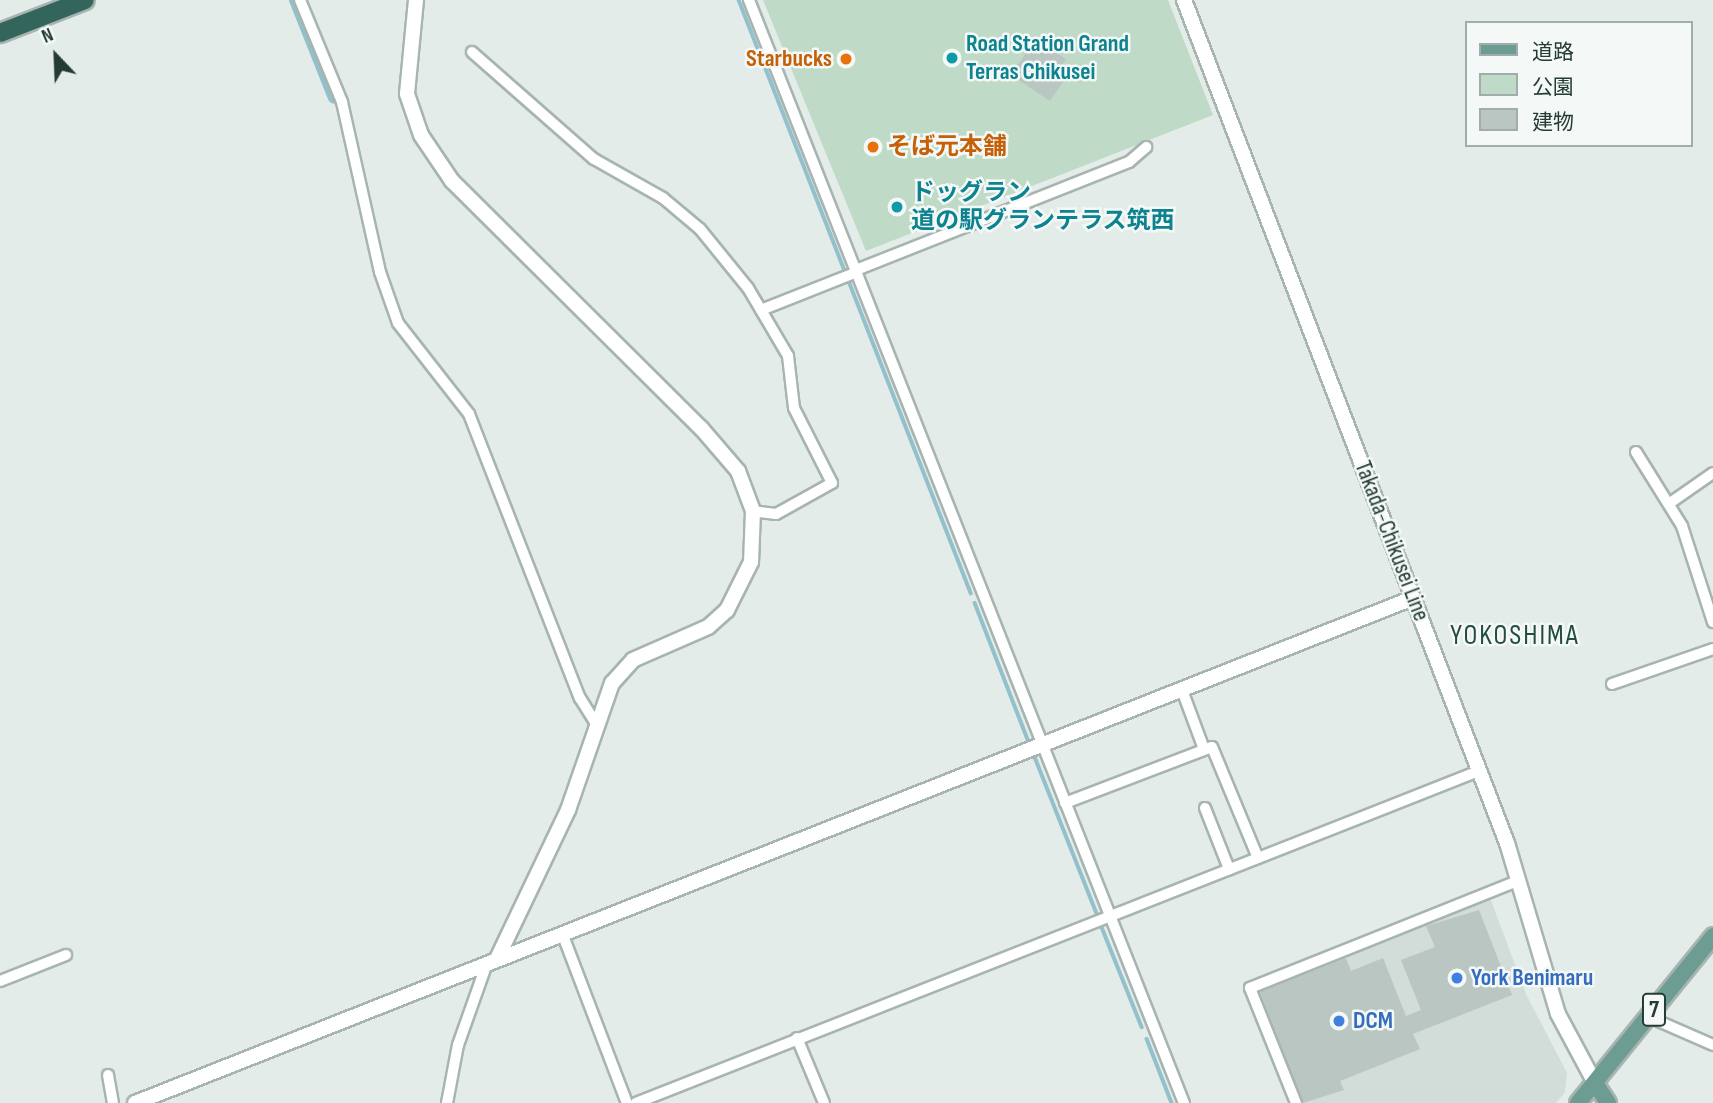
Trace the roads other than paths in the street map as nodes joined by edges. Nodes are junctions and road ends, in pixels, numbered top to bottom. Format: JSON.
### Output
{"nodes":[{"id":1,"x":85,"y":0,"type":"edge"},
{"id":2,"x":300,"y":0,"type":"edge"},
{"id":3,"x":416,"y":0,"type":"edge"},
{"id":4,"x":749,"y":0,"type":"edge"},
{"id":5,"x":1184,"y":0,"type":"edge"},
{"id":6,"x":0,"y":33,"type":"edge"},
{"id":7,"x":472,"y":52,"type":"dead end"},
{"id":8,"x":1146,"y":147,"type":"dead end"},
{"id":9,"x":852,"y":274,"type":"junction"},
{"id":10,"x":761,"y":310,"type":"junction"},
{"id":11,"x":1636,"y":452,"type":"dead end"},
{"id":12,"x":1713,"y":472,"type":"edge"},
{"id":13,"x":1670,"y":503,"type":"junction"},
{"id":14,"x":753,"y":511,"type":"junction"},
{"id":15,"x":1413,"y":598,"type":"junction"},
{"id":16,"x":1713,"y":622,"type":"edge"},
{"id":17,"x":1713,"y":649,"type":"edge"},
{"id":18,"x":1612,"y":684,"type":"dead end"},
{"id":19,"x":1182,"y":690,"type":"junction"},
{"id":20,"x":596,"y":724,"type":"junction"},
{"id":21,"x":1036,"y":747,"type":"junction"},
{"id":22,"x":1204,"y":749,"type":"junction"},
{"id":23,"x":1479,"y":771,"type":"junction"},
{"id":24,"x":1065,"y":803,"type":"junction"},
{"id":25,"x":1205,"y":808,"type":"dead end"},
{"id":26,"x":1258,"y":858,"type":"junction"},
{"id":27,"x":1229,"y":869,"type":"junction"},
{"id":28,"x":1518,"y":881,"type":"junction"},
{"id":29,"x":1109,"y":917,"type":"junction"},
{"id":30,"x":562,"y":933,"type":"junction"},
{"id":31,"x":1713,"y":936,"type":"edge"},
{"id":32,"x":65,"y":955,"type":"dead end"},
{"id":33,"x":492,"y":961,"type":"junction"},
{"id":34,"x":0,"y":981,"type":"edge"},
{"id":35,"x":1648,"y":1017,"type":"junction"},
{"id":36,"x":797,"y":1038,"type":"junction"},
{"id":37,"x":1713,"y":1045,"type":"edge"},
{"id":38,"x":107,"y":1075,"type":"dead end"},
{"id":39,"x":1595,"y":1083,"type":"junction"},
{"id":40,"x":113,"y":1103,"type":"edge"},
{"id":41,"x":135,"y":1103,"type":"edge"},
{"id":42,"x":447,"y":1103,"type":"edge"},
{"id":43,"x":627,"y":1103,"type":"edge"},
{"id":44,"x":636,"y":1103,"type":"edge"},
{"id":45,"x":824,"y":1103,"type":"edge"},
{"id":46,"x":1184,"y":1103,"type":"edge"},
{"id":47,"x":1296,"y":1103,"type":"edge"},
{"id":48,"x":1578,"y":1103,"type":"edge"},
{"id":49,"x":1608,"y":1103,"type":"edge"}],
"edges":[{"from":1,"to":6,"type":"highway"},
{"from":2,"to":20,"type":"street"},
{"from":3,"to":14,"type":"street"},
{"from":4,"to":9,"type":"street"},
{"from":5,"to":15,"type":"street","name":"Takada-Chikusei Line"},
{"from":7,"to":10,"type":"street"},
{"from":8,"to":9,"type":"street"},
{"from":9,"to":10,"type":"street"},
{"from":9,"to":21,"type":"street"},
{"from":10,"to":14,"type":"street"},
{"from":11,"to":13,"type":"street"},
{"from":12,"to":13,"type":"street"},
{"from":13,"to":16,"type":"street"},
{"from":14,"to":20,"type":"street"},
{"from":15,"to":19,"type":"street"},
{"from":15,"to":23,"type":"street","name":"Takada-Chikusei Line"},
{"from":17,"to":18,"type":"street"},
{"from":19,"to":21,"type":"street"},
{"from":19,"to":22,"type":"street"},
{"from":20,"to":33,"type":"street"},
{"from":21,"to":24,"type":"street"},
{"from":21,"to":30,"type":"street"},
{"from":22,"to":24,"type":"street"},
{"from":22,"to":26,"type":"street"},
{"from":23,"to":26,"type":"street"},
{"from":23,"to":28,"type":"street","name":"Takada-Chikusei Line"},
{"from":24,"to":29,"type":"street"},
{"from":25,"to":27,"type":"street"},
{"from":26,"to":27,"type":"street"},
{"from":27,"to":29,"type":"street"},
{"from":28,"to":39,"type":"street","name":"Takada-Chikusei Line"},
{"from":28,"to":47,"type":"street"},
{"from":29,"to":36,"type":"street"},
{"from":29,"to":46,"type":"street"},
{"from":30,"to":33,"type":"street"},
{"from":30,"to":43,"type":"street"},
{"from":31,"to":35,"type":"main road","number":"7"},
{"from":32,"to":34,"type":"street"},
{"from":33,"to":41,"type":"street"},
{"from":33,"to":42,"type":"street"},
{"from":35,"to":37,"type":"street"},
{"from":35,"to":39,"type":"main road","number":"7"},
{"from":36,"to":44,"type":"street"},
{"from":36,"to":45,"type":"street"},
{"from":38,"to":40,"type":"street"},
{"from":39,"to":48,"type":"main road","number":"7"},
{"from":39,"to":49,"type":"main road"}]}
